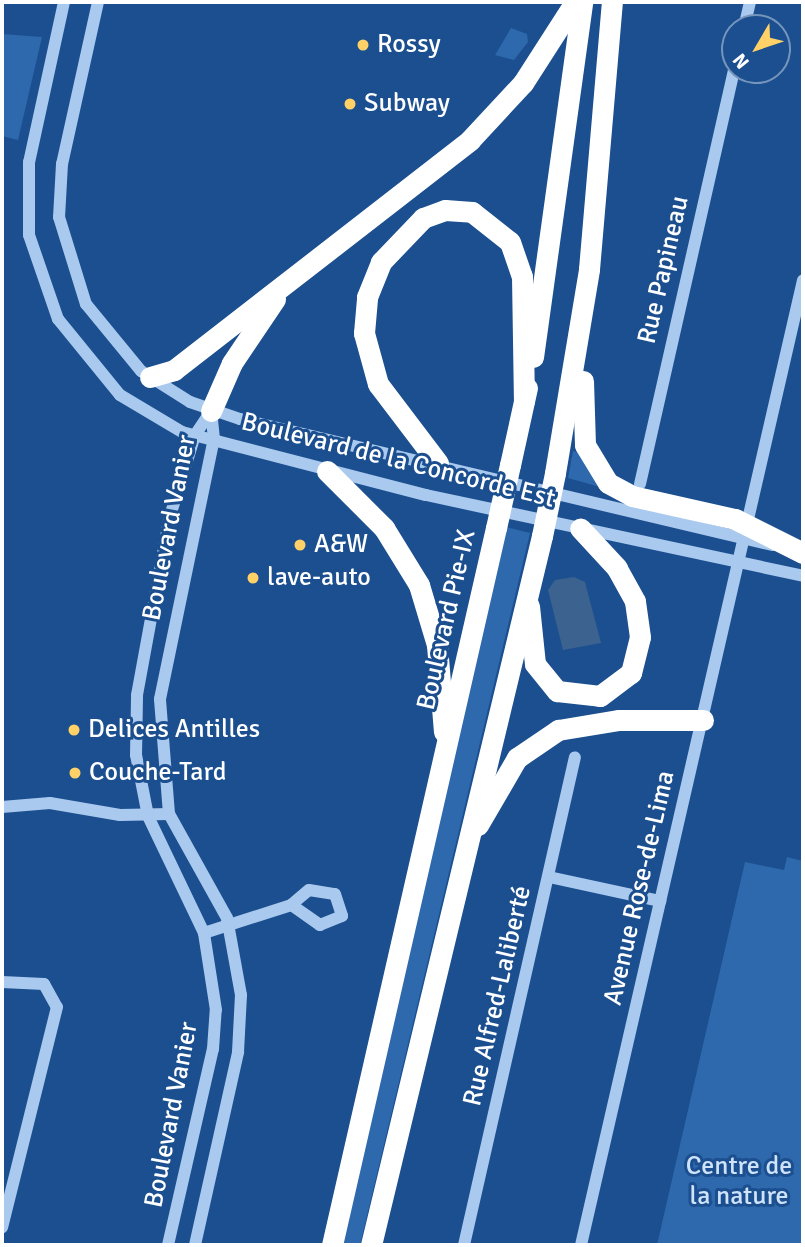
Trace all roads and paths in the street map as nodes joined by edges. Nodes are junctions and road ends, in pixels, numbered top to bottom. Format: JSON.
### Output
{"nodes":[{"id":1,"x":64,"y":2,"type":"edge"},
{"id":2,"x":98,"y":2,"type":"edge"},
{"id":3,"x":575,"y":2,"type":"edge"},
{"id":4,"x":582,"y":2,"type":"edge"},
{"id":5,"x":612,"y":2,"type":"edge"},
{"id":6,"x":731,"y":84,"type":"edge"},
{"id":7,"x":803,"y":281,"type":"edge"},
{"id":8,"x":280,"y":291,"type":"junction"},
{"id":9,"x":583,"y":319,"type":"junction"},
{"id":10,"x":150,"y":377,"type":"junction"},
{"id":11,"x":524,"y":401,"type":"junction"},
{"id":12,"x":211,"y":411,"type":"junction"},
{"id":13,"x":195,"y":435,"type":"junction"},
{"id":14,"x":215,"y":439,"type":"junction"},
{"id":15,"x":438,"y":463,"type":"junction"},
{"id":16,"x":327,"y":471,"type":"junction"},
{"id":17,"x":640,"y":484,"type":"dead end"},
{"id":18,"x":580,"y":528,"type":"junction"},
{"id":19,"x":743,"y":531,"type":"junction"},
{"id":20,"x":803,"y":553,"type":"edge"},
{"id":21,"x":738,"y":561,"type":"junction"},
{"id":22,"x":803,"y":576,"type":"edge"},
{"id":23,"x":528,"y":593,"type":"junction"},
{"id":24,"x":703,"y":720,"type":"junction"},
{"id":25,"x":445,"y":755,"type":"junction"},
{"id":26,"x":575,"y":757,"type":"dead end"},
{"id":27,"x":2,"y":807,"type":"edge"},
{"id":28,"x":169,"y":814,"type":"junction"},
{"id":29,"x":148,"y":816,"type":"junction"},
{"id":30,"x":461,"y":858,"type":"junction"},
{"id":31,"x":549,"y":877,"type":"junction"},
{"id":32,"x":660,"y":901,"type":"junction"},
{"id":33,"x":291,"y":905,"type":"dead end"},
{"id":34,"x":229,"y":924,"type":"junction"},
{"id":35,"x":204,"y":933,"type":"junction"},
{"id":36,"x":2,"y":982,"type":"edge"},
{"id":37,"x":2,"y":1227,"type":"edge"},
{"id":38,"x":168,"y":1245,"type":"edge"},
{"id":39,"x":195,"y":1245,"type":"edge"},
{"id":40,"x":332,"y":1245,"type":"edge"},
{"id":41,"x":371,"y":1245,"type":"edge"},
{"id":42,"x":464,"y":1245,"type":"edge"},
{"id":43,"x":581,"y":1245,"type":"edge"}],
"edges":[{"from":1,"to":13,"type":"street","name":"Boulevard de la Concorde Est"},
{"from":2,"to":10,"type":"street","name":"Boulevard de la Concorde Est"},
{"from":3,"to":8,"type":"highway"},
{"from":4,"to":11,"type":"highway","name":"Boulevard Pie-IX"},
{"from":5,"to":9,"type":"highway"},
{"from":6,"to":17,"type":"street","name":"Rue Papineau"},
{"from":7,"to":19,"type":"street","name":"Avenue Rose-de-Lima"},
{"from":8,"to":10,"type":"highway"},
{"from":8,"to":12,"type":"highway"},
{"from":9,"to":19,"type":"highway"},
{"from":9,"to":23,"type":"highway","bridge":true},
{"from":10,"to":12,"type":"street","name":"Boulevard de la Concorde Est"},
{"from":11,"to":15,"type":"highway"},
{"from":11,"to":25,"type":"highway","name":"Boulevard Pie-IX","bridge":true},
{"from":12,"to":13,"type":"street","name":"Boulevard Vanier"},
{"from":12,"to":14,"type":"street","name":"Boulevard Vanier"},
{"from":12,"to":15,"type":"street","name":"Boulevard de la Concorde Est"},
{"from":13,"to":14,"type":"street","name":"Boulevard de la Concorde Est"},
{"from":13,"to":29,"type":"street","name":"Boulevard Vanier"},
{"from":14,"to":16,"type":"street","name":"Boulevard de la Concorde Est"},
{"from":14,"to":28,"type":"street","name":"Boulevard Vanier"},
{"from":15,"to":19,"type":"street","name":"Boulevard de la Concorde Est"},
{"from":16,"to":18,"type":"street","name":"Boulevard de la Concorde Est"},
{"from":16,"to":25,"type":"highway"},
{"from":18,"to":21,"type":"street","name":"Boulevard de la Concorde Est"},
{"from":18,"to":23,"type":"highway"},
{"from":19,"to":20,"type":"highway"},
{"from":19,"to":21,"type":"street","name":"Avenue Rose-de-Lima"},
{"from":21,"to":22,"type":"street","name":"Boulevard de la Concorde Est"},
{"from":21,"to":24,"type":"street","name":"Avenue Rose-de-Lima"},
{"from":23,"to":30,"type":"highway"},
{"from":24,"to":30,"type":"highway"},
{"from":24,"to":32,"type":"street","name":"Avenue Rose-de-Lima"},
{"from":25,"to":40,"type":"highway","name":"Boulevard Pie-IX"},
{"from":26,"to":31,"type":"street","name":"Rue Alfred-Laliberté"},
{"from":27,"to":29,"type":"street"},
{"from":28,"to":29,"type":"street"},
{"from":28,"to":34,"type":"street","name":"Boulevard Vanier"},
{"from":29,"to":35,"type":"street","name":"Boulevard Vanier"},
{"from":30,"to":41,"type":"highway"},
{"from":31,"to":32,"type":"street"},
{"from":31,"to":42,"type":"street","name":"Rue Alfred-Laliberté"},
{"from":32,"to":43,"type":"street","name":"Avenue Rose-de-Lima"},
{"from":33,"to":34,"type":"street"},
{"from":34,"to":35,"type":"street"},
{"from":34,"to":39,"type":"street","name":"Boulevard Vanier"},
{"from":35,"to":38,"type":"street","name":"Boulevard Vanier"},
{"from":36,"to":37,"type":"street"}]}
